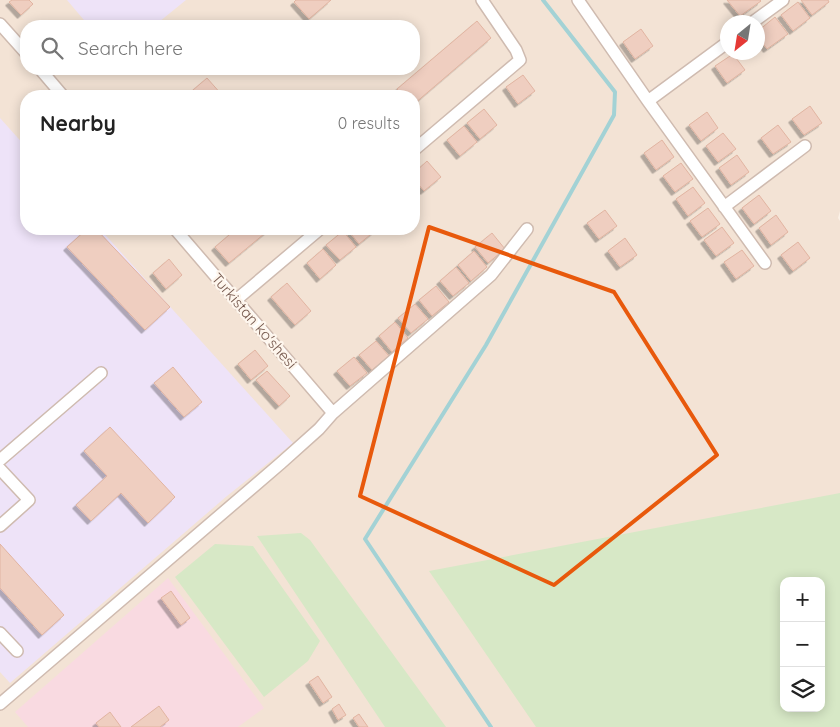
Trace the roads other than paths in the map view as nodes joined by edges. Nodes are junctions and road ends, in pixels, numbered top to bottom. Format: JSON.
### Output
{"nodes":[{"id":1,"x":482,"y":0,"type":"edge"},
{"id":2,"x":578,"y":0,"type":"edge"},
{"id":3,"x":783,"y":0,"type":"edge"},
{"id":4,"x":763,"y":15,"type":"edge"},
{"id":5,"x":0,"y":24,"type":"edge"},
{"id":6,"x":20,"y":46,"type":"edge"},
{"id":7,"x":720,"y":48,"type":"edge"},
{"id":8,"x":45,"y":75,"type":"edge"},
{"id":9,"x":57,"y":90,"type":"edge"},
{"id":10,"x":648,"y":101,"type":"junction"},
{"id":11,"x":420,"y":145,"type":"edge"},
{"id":12,"x":804,"y":146,"type":"dead end"},
{"id":13,"x":724,"y":207,"type":"junction"},
{"id":14,"x":527,"y":228,"type":"dead end"},
{"id":15,"x":180,"y":235,"type":"edge"},
{"id":16,"x":313,"y":235,"type":"edge"},
{"id":17,"x":765,"y":263,"type":"dead end"},
{"id":18,"x":236,"y":300,"type":"junction"},
{"id":19,"x":101,"y":374,"type":"dead end"},
{"id":20,"x":333,"y":413,"type":"junction"},
{"id":21,"x":0,"y":460,"type":"edge"},
{"id":22,"x":0,"y":469,"type":"edge"},
{"id":23,"x":0,"y":526,"type":"edge"},
{"id":24,"x":0,"y":633,"type":"edge"},
{"id":25,"x":17,"y":651,"type":"dead end"},
{"id":26,"x":0,"y":704,"type":"edge"}],
"edges":[{"from":1,"to":11,"type":"street"},
{"from":2,"to":10,"type":"street"},
{"from":3,"to":4,"type":"street"},
{"from":5,"to":6,"type":"street"},
{"from":7,"to":10,"type":"street"},
{"from":8,"to":9,"type":"street"},
{"from":10,"to":13,"type":"street"},
{"from":12,"to":13,"type":"street"},
{"from":13,"to":17,"type":"street"},
{"from":14,"to":20,"type":"street"},
{"from":15,"to":18,"type":"street","name":"Turkistan ko'shesi"},
{"from":16,"to":18,"type":"street"},
{"from":18,"to":20,"type":"street","name":"Turkistan ko'shesi"},
{"from":19,"to":21,"type":"street"},
{"from":20,"to":26,"type":"street"},
{"from":22,"to":23,"type":"street"},
{"from":24,"to":25,"type":"street"}]}
